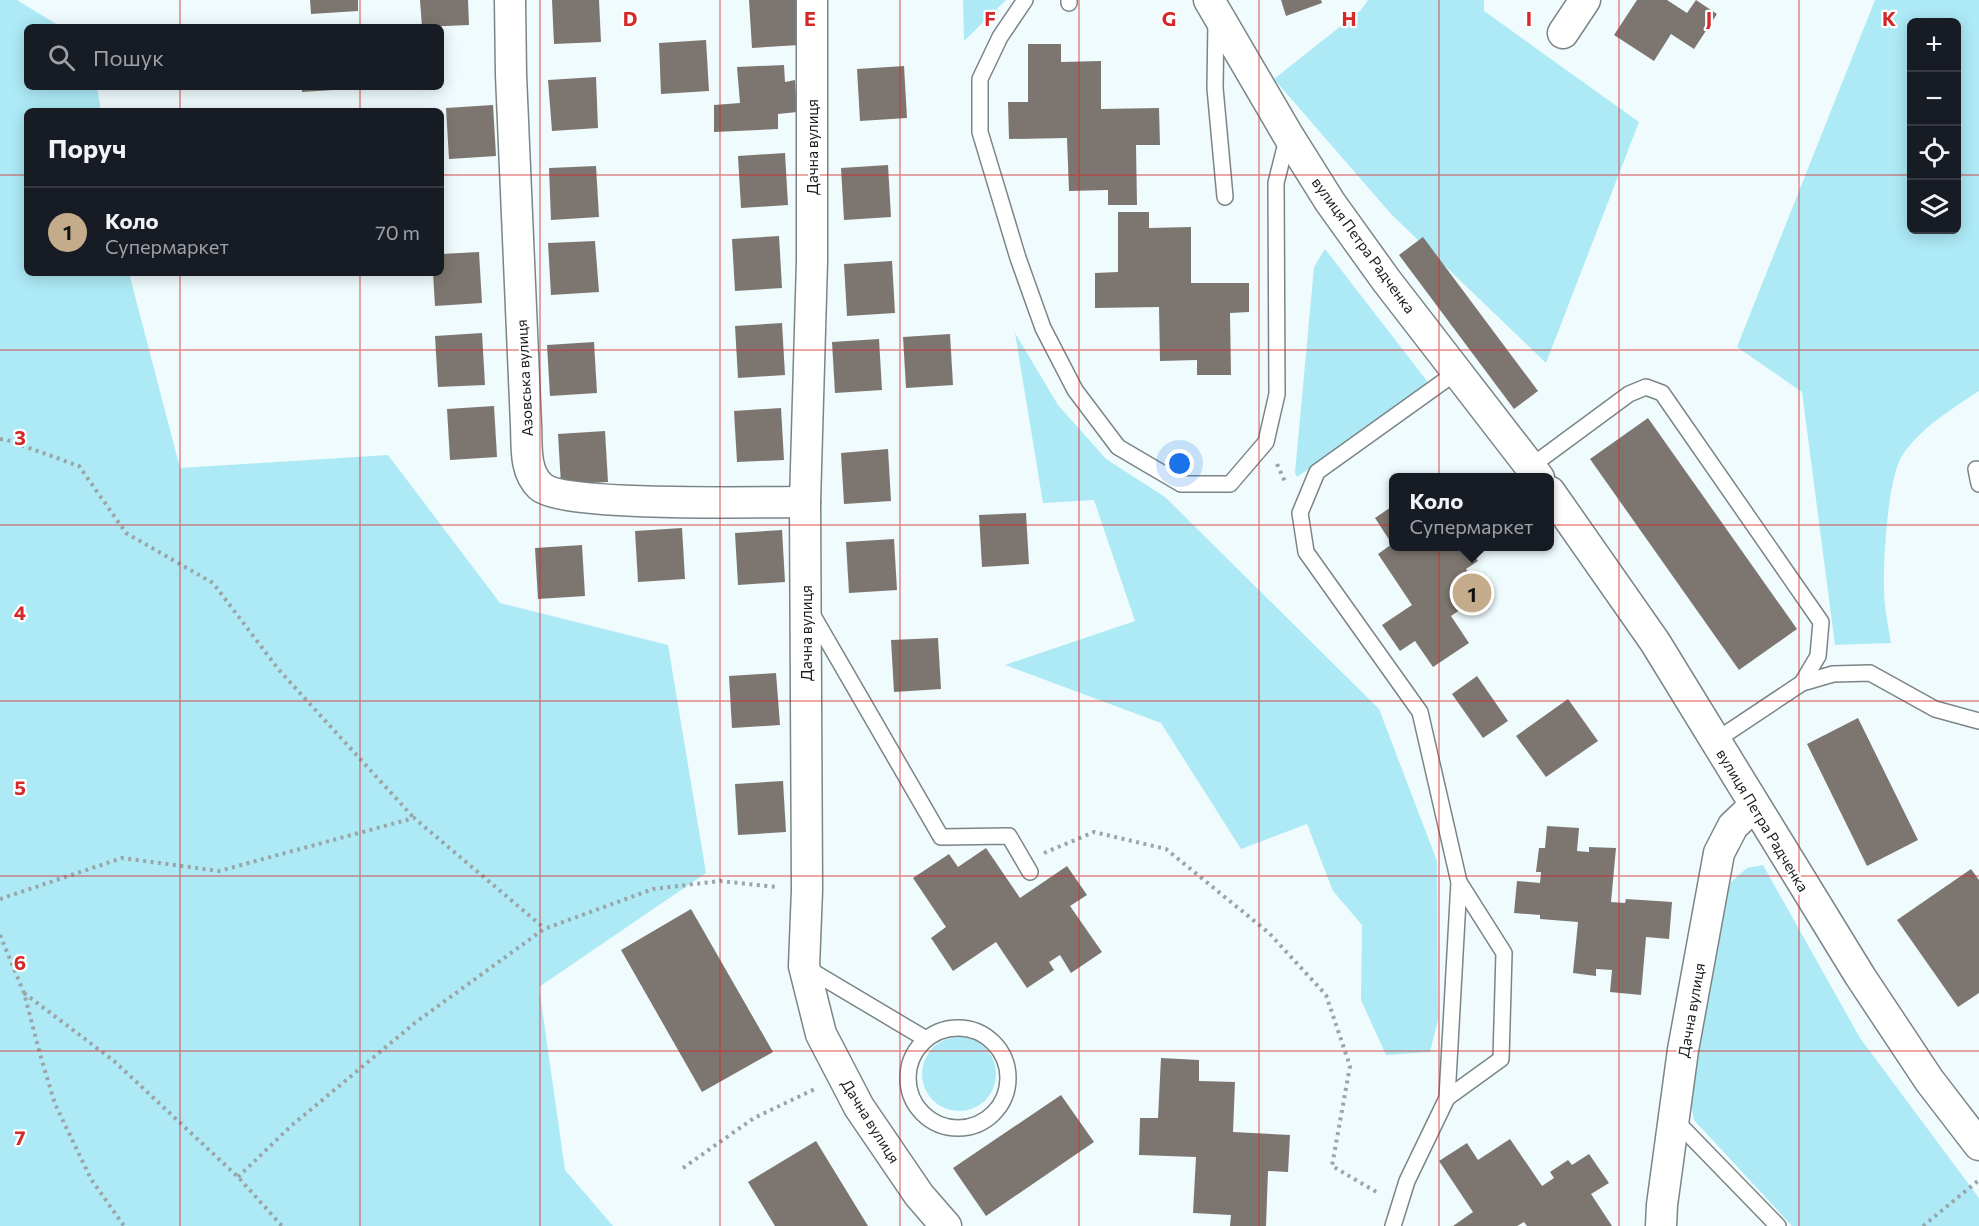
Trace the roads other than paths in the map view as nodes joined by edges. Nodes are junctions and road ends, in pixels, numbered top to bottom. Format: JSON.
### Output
{"nodes":[{"id":1,"x":510,"y":0,"type":"edge"},
{"id":2,"x":812,"y":0,"type":"edge"},
{"id":3,"x":1025,"y":0,"type":"edge"},
{"id":4,"x":1585,"y":0,"type":"edge"},
{"id":5,"x":1212,"y":7,"type":"edge"},
{"id":6,"x":1563,"y":33,"type":"dead end"},
{"id":7,"x":1288,"y":135,"type":"junction"},
{"id":8,"x":1225,"y":197,"type":"dead end"},
{"id":9,"x":1458,"y":371,"type":"junction"},
{"id":10,"x":1534,"y":472,"type":"edge"},
{"id":11,"x":1554,"y":498,"type":"edge"},
{"id":12,"x":805,"y":502,"type":"junction"},
{"id":13,"x":806,"y":604,"type":"junction"},
{"id":14,"x":1802,"y":683,"type":"junction"},
{"id":15,"x":1979,"y":721,"type":"edge"},
{"id":16,"x":1715,"y":741,"type":"junction"},
{"id":17,"x":1754,"y":806,"type":"junction"},
{"id":18,"x":1027,"y":866,"type":"road end"},
{"id":19,"x":1459,"y":882,"type":"junction"},
{"id":20,"x":804,"y":966,"type":"junction"},
{"id":21,"x":926,"y":1039,"type":"junction"},
{"id":22,"x":1448,"y":1098,"type":"junction"},
{"id":23,"x":1674,"y":1119,"type":"junction"},
{"id":24,"x":1979,"y":1145,"type":"edge"},
{"id":25,"x":946,"y":1226,"type":"edge"},
{"id":26,"x":1393,"y":1226,"type":"edge"},
{"id":27,"x":1661,"y":1226,"type":"edge"},
{"id":28,"x":1778,"y":1226,"type":"edge"}],
"edges":[{"from":1,"to":12,"type":"street","name":"Азовська вулиця"},
{"from":2,"to":12,"type":"street","name":"Дачна вулиця"},
{"from":3,"to":7,"type":"lane"},
{"from":4,"to":6,"type":"street"},
{"from":5,"to":7,"type":"street","name":"вулиця Петра Радченка"},
{"from":5,"to":8,"type":"lane"},
{"from":7,"to":9,"type":"street","name":"вулиця Петра Радченка"},
{"from":9,"to":10,"type":"street","name":"вулиця Петра Радченка"},
{"from":9,"to":19,"type":"lane"},
{"from":10,"to":14,"type":"lane"},
{"from":11,"to":16,"type":"street","name":"вулиця Петра Радченка"},
{"from":12,"to":13,"type":"street","name":"Дачна вулиця"},
{"from":13,"to":18,"type":"lane"},
{"from":13,"to":20,"type":"street","name":"Дачна вулиця"},
{"from":14,"to":15,"type":"lane"},
{"from":14,"to":16,"type":"lane"},
{"from":16,"to":17,"type":"street","name":"вулиця Петра Радченка"},
{"from":17,"to":23,"type":"street","name":"Дачна вулиця"},
{"from":17,"to":24,"type":"street","name":"вулиця Петра Радченка"},
{"from":19,"to":22,"type":"lane"},
{"from":19,"to":22,"type":"lane"},
{"from":20,"to":21,"type":"lane"},
{"from":20,"to":25,"type":"street","name":"Дачна вулиця"},
{"from":21,"to":21,"type":"lane"},
{"from":22,"to":26,"type":"lane"},
{"from":23,"to":27,"type":"street","name":"Дачна вулиця"},
{"from":23,"to":28,"type":"lane"}]}
